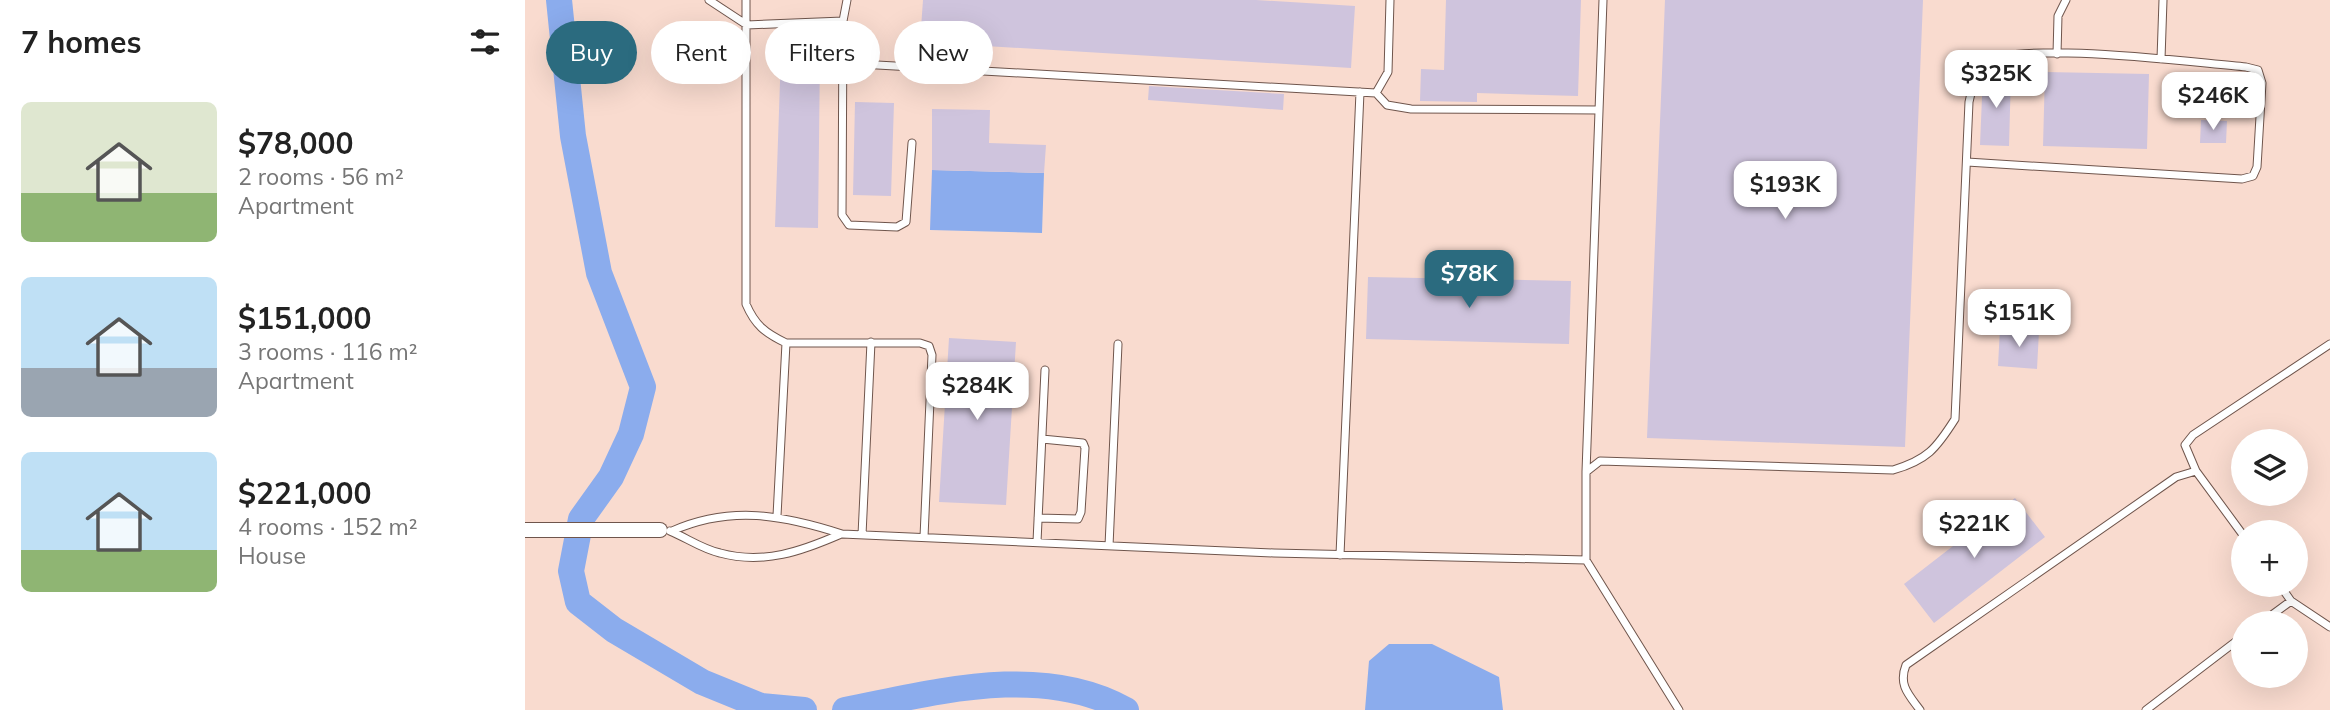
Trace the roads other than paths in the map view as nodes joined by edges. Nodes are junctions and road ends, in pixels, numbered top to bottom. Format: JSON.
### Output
{"nodes":[{"id":1,"x":709,"y":0,"type":"edge"},
{"id":2,"x":747,"y":0,"type":"edge"},
{"id":3,"x":847,"y":0,"type":"edge"},
{"id":4,"x":1389,"y":0,"type":"edge"},
{"id":5,"x":1603,"y":0,"type":"edge"},
{"id":6,"x":2066,"y":0,"type":"edge"},
{"id":7,"x":2163,"y":0,"type":"edge"},
{"id":8,"x":741,"y":21,"type":"edge"},
{"id":9,"x":747,"y":21,"type":"edge"},
{"id":10,"x":843,"y":21,"type":"edge"},
{"id":11,"x":2057,"y":54,"type":"junction"},
{"id":12,"x":2161,"y":59,"type":"junction"},
{"id":13,"x":880,"y":65,"type":"edge"},
{"id":14,"x":747,"y":84,"type":"edge"},
{"id":15,"x":842,"y":84,"type":"edge"},
{"id":16,"x":1360,"y":92,"type":"junction"},
{"id":17,"x":1376,"y":93,"type":"junction"},
{"id":18,"x":1599,"y":110,"type":"junction"},
{"id":19,"x":912,"y":143,"type":"dead end"},
{"id":20,"x":1967,"y":162,"type":"junction"},
{"id":21,"x":871,"y":342,"type":"junction"},
{"id":22,"x":786,"y":343,"type":"junction"},
{"id":23,"x":1118,"y":344,"type":"dead end"},
{"id":24,"x":2330,"y":344,"type":"edge"},
{"id":25,"x":1045,"y":370,"type":"dead end"},
{"id":26,"x":1042,"y":439,"type":"junction"},
{"id":27,"x":2196,"y":471,"type":"junction"},
{"id":28,"x":1587,"y":472,"type":"junction"},
{"id":29,"x":777,"y":516,"type":"junction"},
{"id":30,"x":1038,"y":518,"type":"junction"},
{"id":31,"x":2232,"y":520,"type":"edge"},
{"id":32,"x":525,"y":530,"type":"edge"},
{"id":33,"x":666,"y":531,"type":"junction"},
{"id":34,"x":842,"y":534,"type":"junction"},
{"id":35,"x":862,"y":535,"type":"junction"},
{"id":36,"x":924,"y":537,"type":"junction"},
{"id":37,"x":1037,"y":542,"type":"junction"},
{"id":38,"x":1109,"y":546,"type":"junction"},
{"id":39,"x":1340,"y":555,"type":"junction"},
{"id":40,"x":1586,"y":559,"type":"junction"},
{"id":41,"x":2288,"y":597,"type":"edge"},
{"id":42,"x":2291,"y":601,"type":"junction"},
{"id":43,"x":2277,"y":611,"type":"edge"},
{"id":44,"x":2328,"y":625,"type":"edge"},
{"id":45,"x":2231,"y":645,"type":"edge"},
{"id":46,"x":1679,"y":710,"type":"edge"},
{"id":47,"x":1920,"y":710,"type":"edge"},
{"id":48,"x":2146,"y":710,"type":"edge"}],
"edges":[{"from":1,"to":8,"type":"lane"},
{"from":2,"to":9,"type":"lane"},
{"from":3,"to":10,"type":"lane"},
{"from":4,"to":17,"type":"lane"},
{"from":5,"to":18,"type":"lane"},
{"from":6,"to":11,"type":"lane"},
{"from":7,"to":12,"type":"lane"},
{"from":11,"to":12,"type":"lane"},
{"from":11,"to":20,"type":"lane"},
{"from":12,"to":20,"type":"lane"},
{"from":13,"to":16,"type":"lane"},
{"from":14,"to":22,"type":"lane"},
{"from":15,"to":19,"type":"lane"},
{"from":16,"to":17,"type":"lane"},
{"from":16,"to":39,"type":"lane"},
{"from":17,"to":18,"type":"lane"},
{"from":18,"to":28,"type":"lane"},
{"from":20,"to":28,"type":"lane"},
{"from":21,"to":22,"type":"lane"},
{"from":21,"to":35,"type":"lane"},
{"from":21,"to":36,"type":"lane"},
{"from":22,"to":29,"type":"lane"},
{"from":23,"to":38,"type":"lane"},
{"from":24,"to":27,"type":"lane"},
{"from":25,"to":26,"type":"lane"},
{"from":26,"to":30,"type":"lane"},
{"from":26,"to":30,"type":"lane"},
{"from":27,"to":31,"type":"lane"},
{"from":27,"to":47,"type":"lane"},
{"from":28,"to":40,"type":"lane"},
{"from":29,"to":33,"type":"lane"},
{"from":29,"to":34,"type":"lane"},
{"from":30,"to":37,"type":"lane"},
{"from":32,"to":33,"type":"street"},
{"from":33,"to":34,"type":"lane"},
{"from":34,"to":35,"type":"lane"},
{"from":35,"to":36,"type":"lane"},
{"from":36,"to":37,"type":"lane"},
{"from":37,"to":38,"type":"lane"},
{"from":38,"to":39,"type":"lane"},
{"from":39,"to":40,"type":"lane"},
{"from":40,"to":46,"type":"lane"},
{"from":41,"to":42,"type":"lane"},
{"from":42,"to":43,"type":"lane"},
{"from":42,"to":44,"type":"lane"},
{"from":45,"to":48,"type":"lane"}]}
